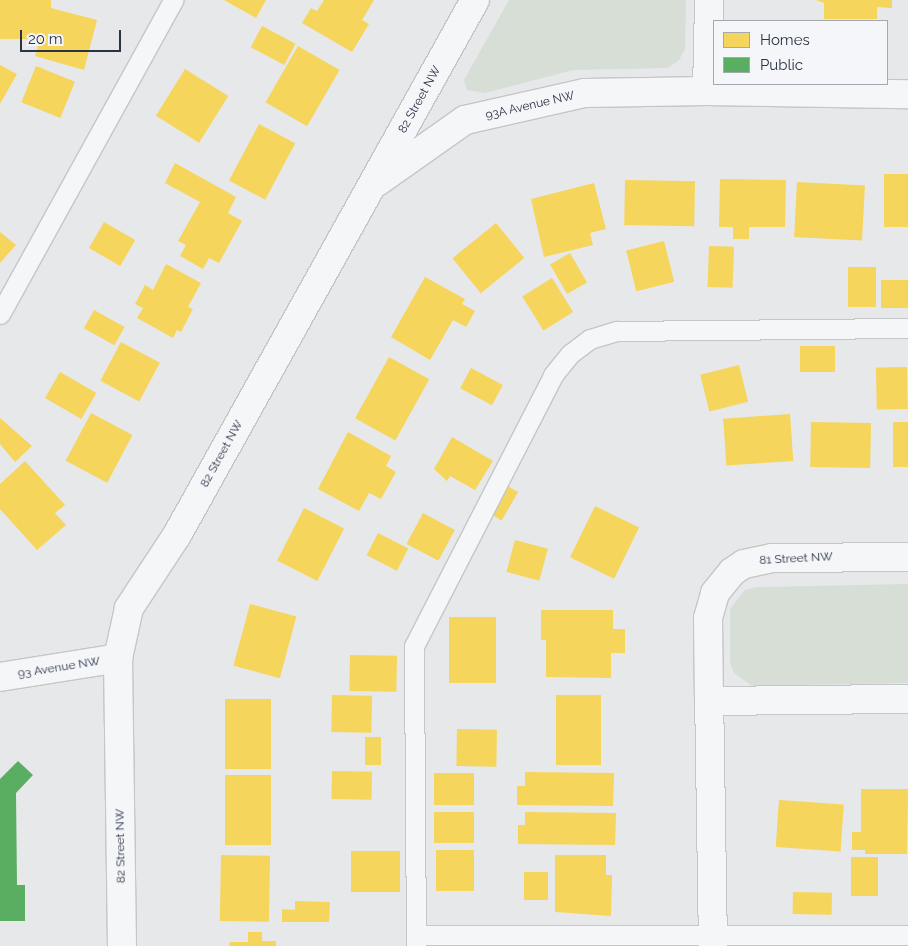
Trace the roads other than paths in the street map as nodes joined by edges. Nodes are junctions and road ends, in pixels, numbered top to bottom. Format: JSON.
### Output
{"nodes":[{"id":1,"x":173,"y":0,"type":"edge"},
{"id":2,"x":475,"y":0,"type":"edge"},
{"id":3,"x":709,"y":0,"type":"edge"},
{"id":4,"x":707,"y":91,"type":"junction"},
{"id":5,"x":908,"y":94,"type":"edge"},
{"id":6,"x":373,"y":185,"type":"junction"},
{"id":7,"x":0,"y":314,"type":"edge"},
{"id":8,"x":908,"y":328,"type":"edge"},
{"id":9,"x":908,"y":557,"type":"edge"},
{"id":10,"x":118,"y":658,"type":"junction"},
{"id":11,"x":0,"y":677,"type":"edge"},
{"id":12,"x":908,"y":699,"type":"edge"},
{"id":13,"x":709,"y":701,"type":"junction"},
{"id":14,"x":908,"y":935,"type":"edge"},
{"id":15,"x":416,"y":940,"type":"edge"},
{"id":16,"x":712,"y":940,"type":"edge"},
{"id":17,"x":122,"y":946,"type":"edge"}],
"edges":[{"from":1,"to":7,"type":"lane"},
{"from":2,"to":6,"type":"street","name":"82 Street NW"},
{"from":3,"to":4,"type":"street"},
{"from":4,"to":5,"type":"street","name":"93A Avenue NW"},
{"from":4,"to":6,"type":"street","name":"93A Avenue NW"},
{"from":6,"to":10,"type":"street","name":"82 Street NW"},
{"from":8,"to":15,"type":"lane"},
{"from":9,"to":13,"type":"street","name":"81 Street NW"},
{"from":10,"to":11,"type":"street","name":"93 Avenue NW"},
{"from":10,"to":17,"type":"street","name":"82 Street NW"},
{"from":12,"to":13,"type":"street"},
{"from":13,"to":16,"type":"street","name":"81 Street NW"},
{"from":14,"to":16,"type":"lane"},
{"from":15,"to":16,"type":"lane"}]}
